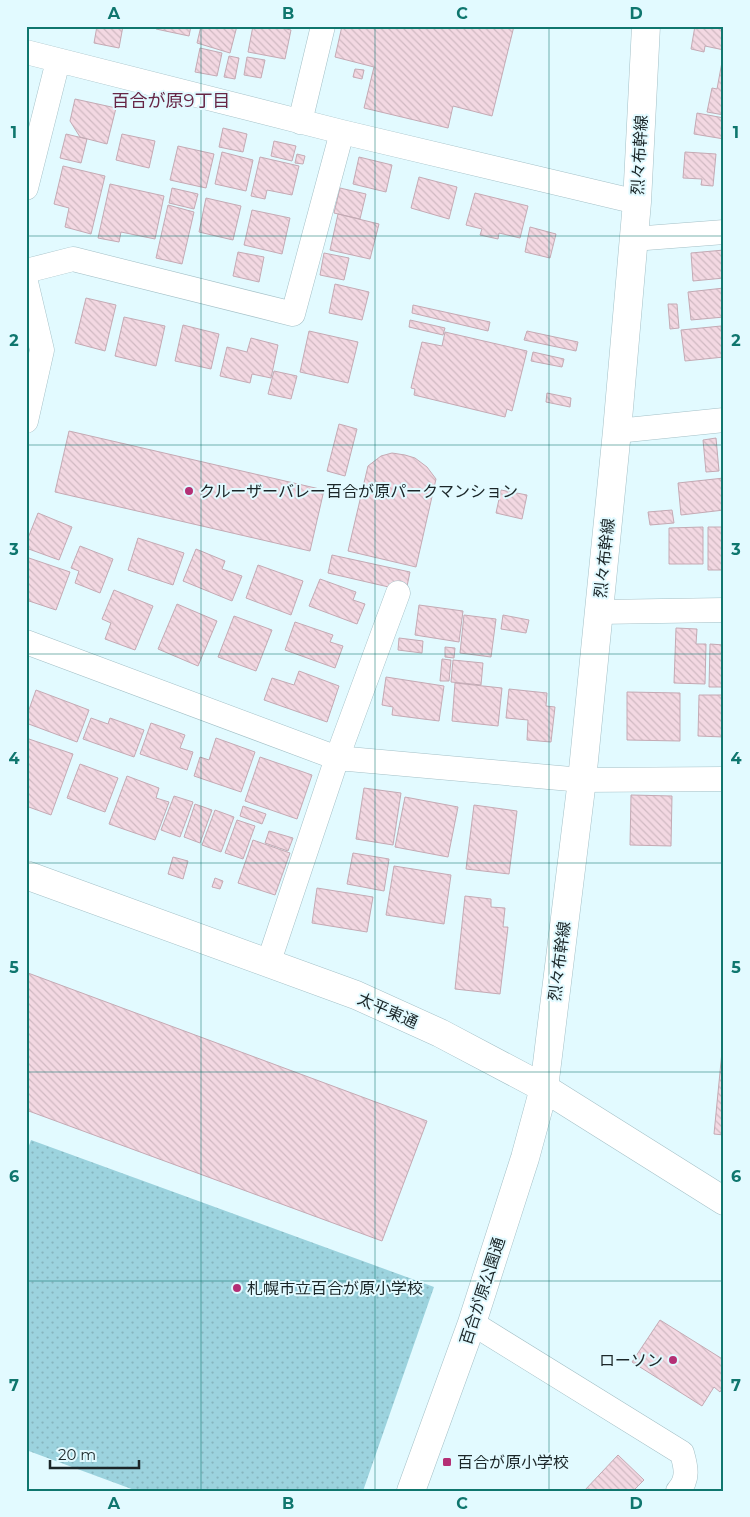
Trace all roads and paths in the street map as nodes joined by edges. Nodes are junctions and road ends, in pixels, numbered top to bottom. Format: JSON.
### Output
{"nodes":[{"id":1,"x":323,"y":26,"type":"edge"},
{"id":2,"x":646,"y":26,"type":"edge"},
{"id":3,"x":26,"y":52,"type":"edge"},
{"id":4,"x":58,"y":61,"type":"junction"},
{"id":5,"x":300,"y":122,"type":"junction"},
{"id":6,"x":342,"y":132,"type":"junction"},
{"id":7,"x":26,"y":188,"type":"edge"},
{"id":8,"x":636,"y":202,"type":"junction"},
{"id":9,"x":724,"y":232,"type":"edge"},
{"id":10,"x":633,"y":239,"type":"junction"},
{"id":11,"x":26,"y":271,"type":"edge"},
{"id":12,"x":26,"y":282,"type":"edge"},
{"id":13,"x":724,"y":420,"type":"edge"},
{"id":14,"x":26,"y":421,"type":"edge"},
{"id":15,"x":617,"y":431,"type":"junction"},
{"id":16,"x":398,"y":593,"type":"dead end"},
{"id":17,"x":724,"y":610,"type":"edge"},
{"id":18,"x":599,"y":612,"type":"junction"},
{"id":19,"x":26,"y":642,"type":"edge"},
{"id":20,"x":336,"y":758,"type":"junction"},
{"id":21,"x":582,"y":780,"type":"junction"},
{"id":22,"x":724,"y":780,"type":"edge"},
{"id":23,"x":26,"y":875,"type":"edge"},
{"id":24,"x":268,"y":964,"type":"junction"},
{"id":25,"x":544,"y":1088,"type":"junction"},
{"id":26,"x":724,"y":1202,"type":"edge"},
{"id":27,"x":472,"y":1323,"type":"junction"},
{"id":28,"x":411,"y":1491,"type":"edge"},
{"id":29,"x":678,"y":1491,"type":"edge"}],
"edges":[{"from":1,"to":5,"type":"street"},
{"from":2,"to":8,"type":"street","name":"烈々布幹線"},
{"from":3,"to":4,"type":"street"},
{"from":4,"to":5,"type":"street"},
{"from":4,"to":7,"type":"street"},
{"from":5,"to":6,"type":"street"},
{"from":6,"to":8,"type":"street"},
{"from":6,"to":11,"type":"street"},
{"from":8,"to":10,"type":"street","name":"烈々布幹線"},
{"from":9,"to":10,"type":"street"},
{"from":10,"to":15,"type":"street","name":"烈々布幹線"},
{"from":12,"to":14,"type":"street"},
{"from":13,"to":15,"type":"street"},
{"from":15,"to":18,"type":"street","name":"烈々布幹線"},
{"from":16,"to":20,"type":"street"},
{"from":17,"to":18,"type":"street"},
{"from":18,"to":21,"type":"street","name":"烈々布幹線"},
{"from":19,"to":20,"type":"street"},
{"from":20,"to":21,"type":"street"},
{"from":20,"to":24,"type":"street"},
{"from":21,"to":22,"type":"street"},
{"from":21,"to":25,"type":"street","name":"烈々布幹線"},
{"from":23,"to":24,"type":"street","name":"太平東通"},
{"from":24,"to":25,"type":"street","name":"太平東通"},
{"from":25,"to":26,"type":"street","name":"太平東通"},
{"from":25,"to":27,"type":"street","name":"百合が原公園通"},
{"from":27,"to":28,"type":"street","name":"百合が原公園通"},
{"from":27,"to":29,"type":"street"}]}
